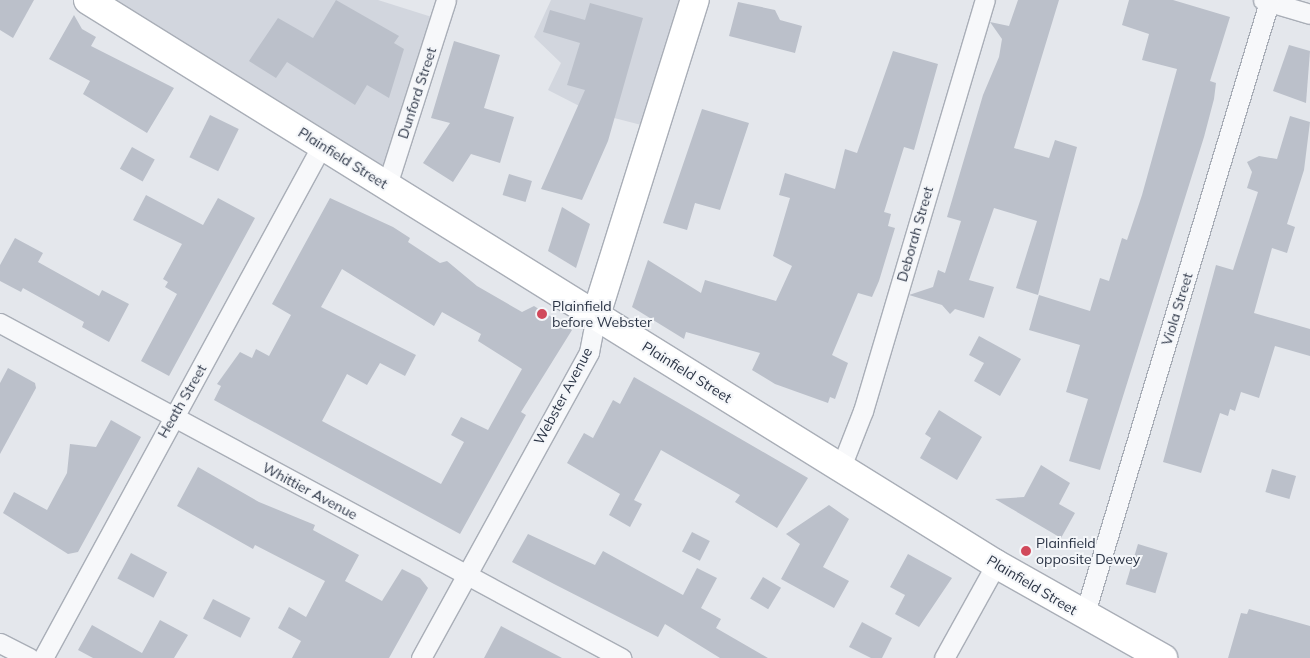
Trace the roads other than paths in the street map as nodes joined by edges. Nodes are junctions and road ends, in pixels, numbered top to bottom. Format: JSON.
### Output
{"nodes":[{"id":1,"x":88,"y":0,"type":"edge"},
{"id":2,"x":446,"y":0,"type":"edge"},
{"id":3,"x":695,"y":0,"type":"edge"},
{"id":4,"x":985,"y":0,"type":"edge"},
{"id":5,"x":1266,"y":1,"type":"edge"},
{"id":6,"x":1310,"y":14,"type":"edge"},
{"id":7,"x":322,"y":145,"type":"junction"},
{"id":8,"x":387,"y":185,"type":"junction"},
{"id":9,"x":596,"y":315,"type":"junction"},
{"id":10,"x":0,"y":323,"type":"edge"},
{"id":11,"x":172,"y":416,"type":"junction"},
{"id":12,"x":841,"y":467,"type":"junction"},
{"id":13,"x":996,"y":564,"type":"junction"},
{"id":14,"x":465,"y":574,"type":"junction"},
{"id":15,"x":1084,"y":616,"type":"junction"},
{"id":16,"x":0,"y":643,"type":"edge"},
{"id":17,"x":29,"y":658,"type":"edge"},
{"id":18,"x":43,"y":658,"type":"edge"},
{"id":19,"x":421,"y":658,"type":"edge"},
{"id":20,"x":621,"y":658,"type":"edge"},
{"id":21,"x":944,"y":658,"type":"edge"},
{"id":22,"x":1163,"y":658,"type":"edge"}],
"edges":[{"from":1,"to":7,"type":"main road","name":"Plainfield Street"},
{"from":2,"to":8,"type":"street","name":"Dunford Street"},
{"from":3,"to":9,"type":"main road","name":"Webster Avenue"},
{"from":4,"to":12,"type":"street","name":"Deborah Street"},
{"from":5,"to":6,"type":"street"},
{"from":5,"to":15,"type":"street","name":"Viola Street"},
{"from":7,"to":8,"type":"main road","name":"Plainfield Street"},
{"from":7,"to":11,"type":"street","name":"Heath Street"},
{"from":8,"to":9,"type":"main road","name":"Plainfield Street"},
{"from":9,"to":12,"type":"main road","name":"Plainfield Street"},
{"from":9,"to":14,"type":"street","name":"Webster Avenue"},
{"from":10,"to":11,"type":"street","name":"Whittier Avenue"},
{"from":11,"to":14,"type":"street","name":"Whittier Avenue"},
{"from":11,"to":18,"type":"street","name":"Heath Street"},
{"from":12,"to":13,"type":"main road","name":"Plainfield Street"},
{"from":13,"to":15,"type":"main road","name":"Plainfield Street"},
{"from":13,"to":21,"type":"street"},
{"from":14,"to":19,"type":"street","name":"Webster Avenue"},
{"from":14,"to":20,"type":"street","name":"Whittier Avenue"},
{"from":15,"to":22,"type":"main road","name":"Plainfield Street"},
{"from":16,"to":17,"type":"street"}]}
